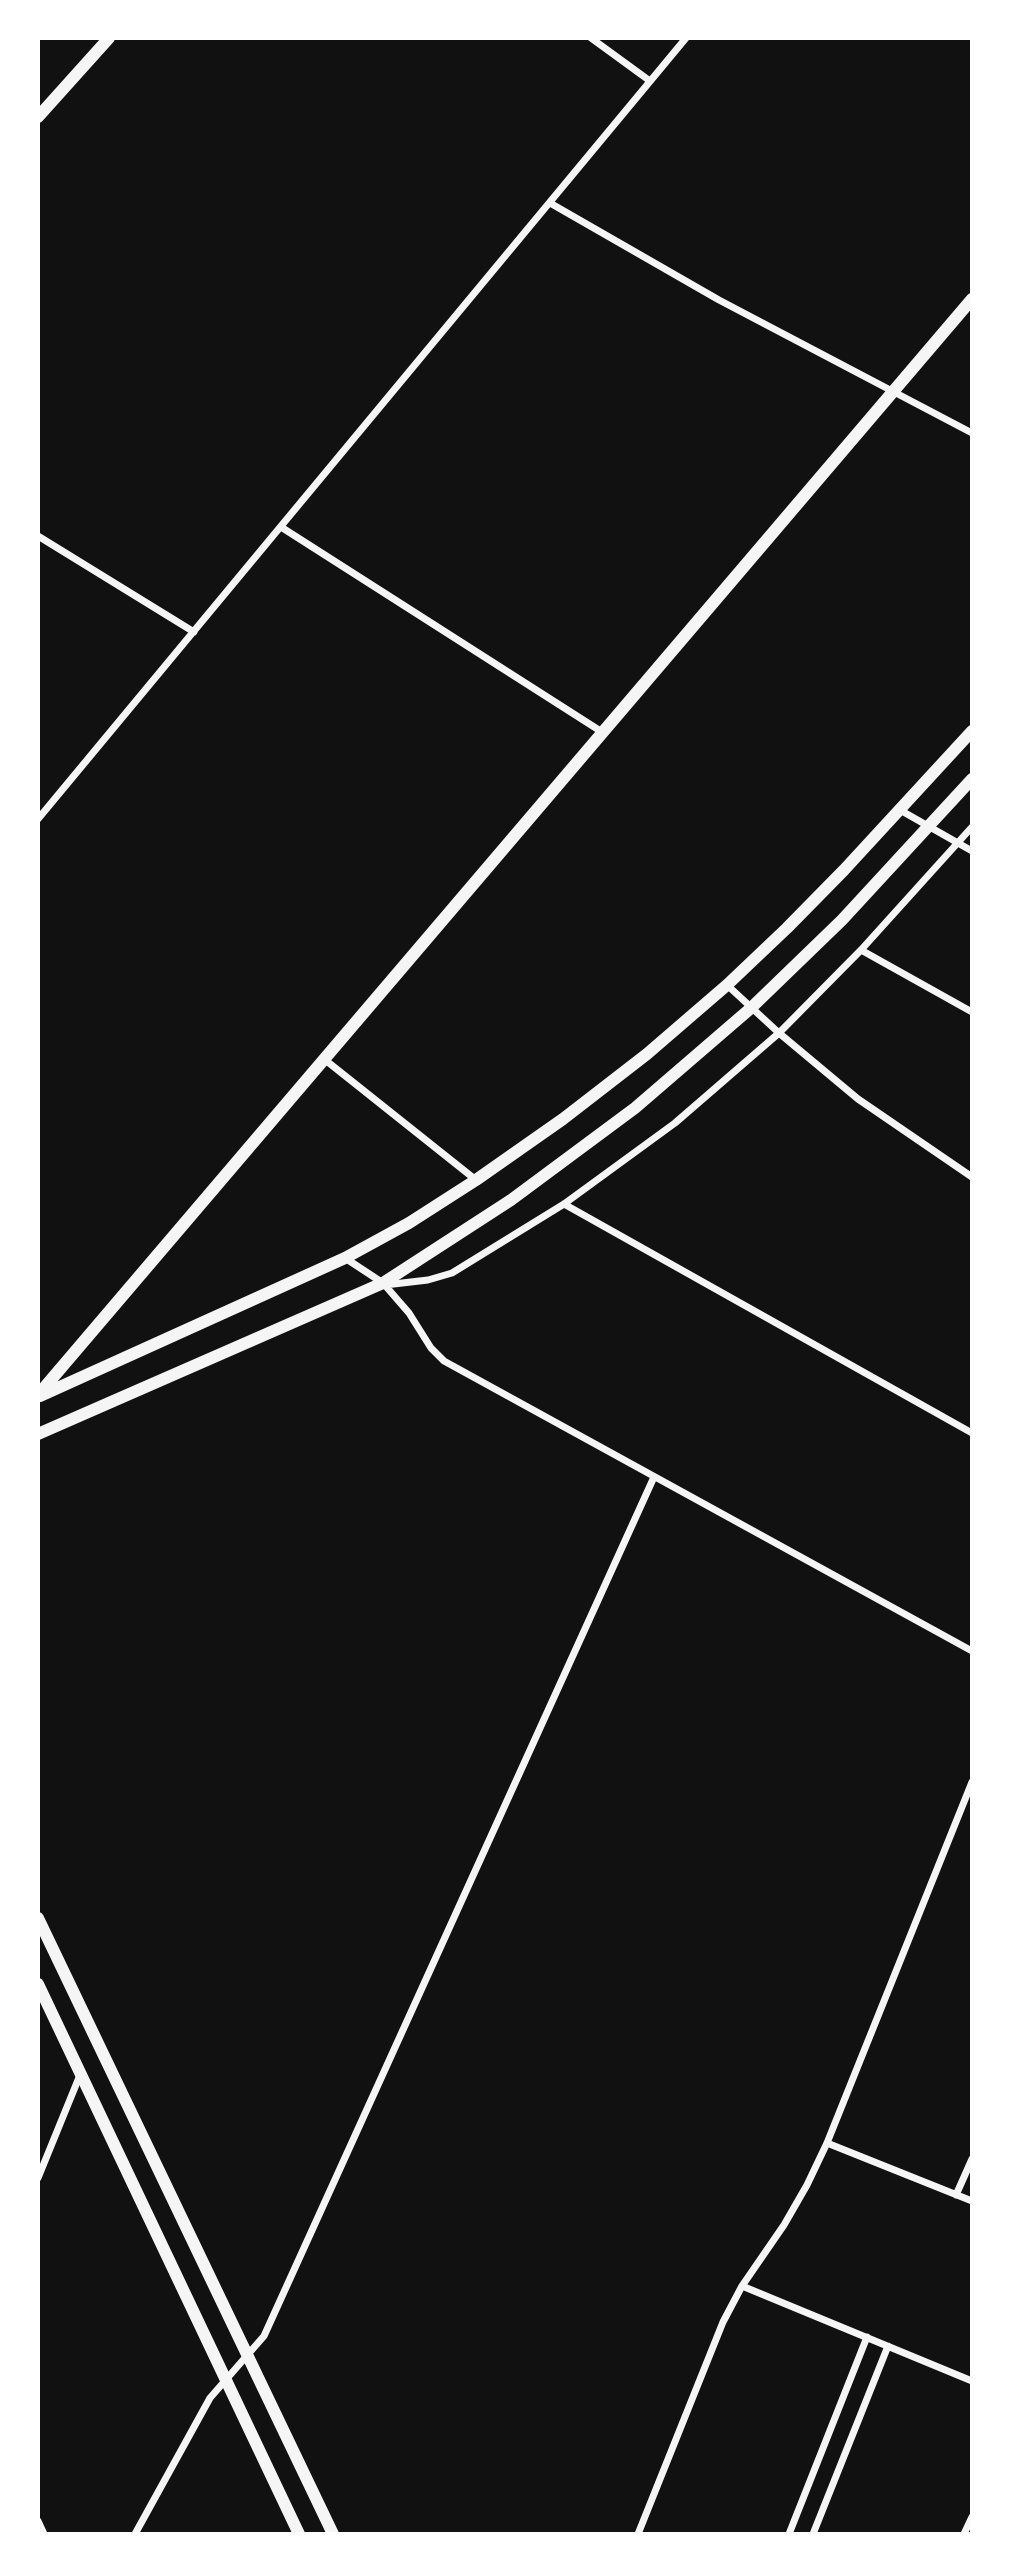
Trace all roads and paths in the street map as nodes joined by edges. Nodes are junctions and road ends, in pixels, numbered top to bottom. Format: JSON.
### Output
{"nodes":[{"id":1,"x":109,"y":38,"type":"edge"},
{"id":2,"x":590,"y":38,"type":"edge"},
{"id":3,"x":686,"y":38,"type":"edge"},
{"id":4,"x":650,"y":81,"type":"junction"},
{"id":5,"x":38,"y":117,"type":"edge"},
{"id":6,"x":550,"y":203,"type":"junction"},
{"id":7,"x":971,"y":299,"type":"edge"},
{"id":8,"x":892,"y":391,"type":"junction"},
{"id":9,"x":971,"y":433,"type":"edge"},
{"id":10,"x":281,"y":527,"type":"junction"},
{"id":11,"x":38,"y":536,"type":"edge"},
{"id":12,"x":194,"y":632,"type":"junction"},
{"id":13,"x":971,"y":731,"type":"edge"},
{"id":14,"x":603,"y":732,"type":"junction"},
{"id":15,"x":971,"y":779,"type":"edge"},
{"id":16,"x":900,"y":810,"type":"junction"},
{"id":17,"x":38,"y":819,"type":"edge"},
{"id":18,"x":929,"y":826,"type":"junction"},
{"id":19,"x":971,"y":827,"type":"edge"},
{"id":20,"x":957,"y":843,"type":"junction"},
{"id":21,"x":971,"y":851,"type":"edge"},
{"id":22,"x":861,"y":950,"type":"junction"},
{"id":23,"x":727,"y":985,"type":"junction"},
{"id":24,"x":751,"y":1008,"type":"junction"},
{"id":25,"x":971,"y":1012,"type":"edge"},
{"id":26,"x":779,"y":1033,"type":"junction"},
{"id":27,"x":323,"y":1058,"type":"junction"},
{"id":28,"x":971,"y":1177,"type":"edge"},
{"id":29,"x":476,"y":1180,"type":"junction"},
{"id":30,"x":564,"y":1203,"type":"junction"},
{"id":31,"x":345,"y":1258,"type":"junction"},
{"id":32,"x":384,"y":1284,"type":"junction"},
{"id":33,"x":38,"y":1396,"type":"edge"},
{"id":34,"x":38,"y":1433,"type":"edge"},
{"id":35,"x":971,"y":1433,"type":"edge"},
{"id":36,"x":654,"y":1477,"type":"junction"},
{"id":37,"x":971,"y":1651,"type":"edge"},
{"id":38,"x":971,"y":1782,"type":"edge"},
{"id":39,"x":38,"y":1918,"type":"edge"},
{"id":40,"x":38,"y":1984,"type":"edge"},
{"id":41,"x":81,"y":2073,"type":"junction"},
{"id":42,"x":827,"y":2143,"type":"junction"},
{"id":43,"x":971,"y":2158,"type":"edge"},
{"id":44,"x":38,"y":2178,"type":"edge"},
{"id":45,"x":957,"y":2195,"type":"junction"},
{"id":46,"x":971,"y":2201,"type":"edge"},
{"id":47,"x":742,"y":2286,"type":"junction"},
{"id":48,"x":867,"y":2337,"type":"junction"},
{"id":49,"x":888,"y":2346,"type":"junction"},
{"id":50,"x":248,"y":2355,"type":"junction"},
{"id":51,"x":226,"y":2380,"type":"junction"},
{"id":52,"x":971,"y":2381,"type":"edge"},
{"id":53,"x":971,"y":2516,"type":"edge"},
{"id":54,"x":38,"y":2521,"type":"edge"},
{"id":55,"x":44,"y":2533,"type":"edge"},
{"id":56,"x":135,"y":2533,"type":"edge"},
{"id":57,"x":299,"y":2533,"type":"edge"},
{"id":58,"x":333,"y":2533,"type":"edge"},
{"id":59,"x":638,"y":2533,"type":"edge"},
{"id":60,"x":789,"y":2533,"type":"edge"},
{"id":61,"x":813,"y":2533,"type":"edge"},
{"id":62,"x":964,"y":2533,"type":"edge"}],
"edges":[{"from":1,"to":5,"type":"street"},
{"from":2,"to":4,"type":"street"},
{"from":3,"to":4,"type":"street"},
{"from":4,"to":6,"type":"street"},
{"from":6,"to":8,"type":"street"},
{"from":6,"to":10,"type":"street"},
{"from":7,"to":8,"type":"street"},
{"from":8,"to":9,"type":"street"},
{"from":8,"to":14,"type":"street"},
{"from":10,"to":12,"type":"street"},
{"from":10,"to":14,"type":"street"},
{"from":11,"to":12,"type":"street"},
{"from":12,"to":17,"type":"street"},
{"from":13,"to":16,"type":"street"},
{"from":14,"to":27,"type":"street"},
{"from":15,"to":18,"type":"street"},
{"from":16,"to":18,"type":"street"},
{"from":16,"to":23,"type":"street"},
{"from":18,"to":20,"type":"street"},
{"from":18,"to":24,"type":"street"},
{"from":19,"to":20,"type":"street"},
{"from":20,"to":21,"type":"street"},
{"from":20,"to":22,"type":"street"},
{"from":22,"to":25,"type":"street"},
{"from":22,"to":26,"type":"street"},
{"from":23,"to":24,"type":"street"},
{"from":23,"to":29,"type":"street"},
{"from":24,"to":26,"type":"street"},
{"from":24,"to":32,"type":"street"},
{"from":26,"to":28,"type":"street"},
{"from":26,"to":30,"type":"street"},
{"from":27,"to":29,"type":"street"},
{"from":27,"to":33,"type":"street"},
{"from":29,"to":31,"type":"street"},
{"from":30,"to":32,"type":"street"},
{"from":30,"to":35,"type":"street"},
{"from":31,"to":32,"type":"street"},
{"from":31,"to":33,"type":"street"},
{"from":32,"to":34,"type":"street"},
{"from":32,"to":36,"type":"street"},
{"from":36,"to":37,"type":"street"},
{"from":36,"to":50,"type":"street"},
{"from":38,"to":42,"type":"street"},
{"from":39,"to":50,"type":"street"},
{"from":40,"to":41,"type":"street"},
{"from":41,"to":44,"type":"street"},
{"from":41,"to":51,"type":"street"},
{"from":42,"to":45,"type":"street"},
{"from":42,"to":47,"type":"street"},
{"from":43,"to":45,"type":"street"},
{"from":45,"to":46,"type":"street"},
{"from":47,"to":48,"type":"street"},
{"from":47,"to":59,"type":"street"},
{"from":48,"to":49,"type":"street"},
{"from":48,"to":60,"type":"street"},
{"from":49,"to":52,"type":"street"},
{"from":49,"to":61,"type":"street"},
{"from":50,"to":51,"type":"street"},
{"from":50,"to":58,"type":"street"},
{"from":51,"to":56,"type":"street"},
{"from":51,"to":57,"type":"street"},
{"from":53,"to":62,"type":"street"},
{"from":54,"to":55,"type":"street"}]}
